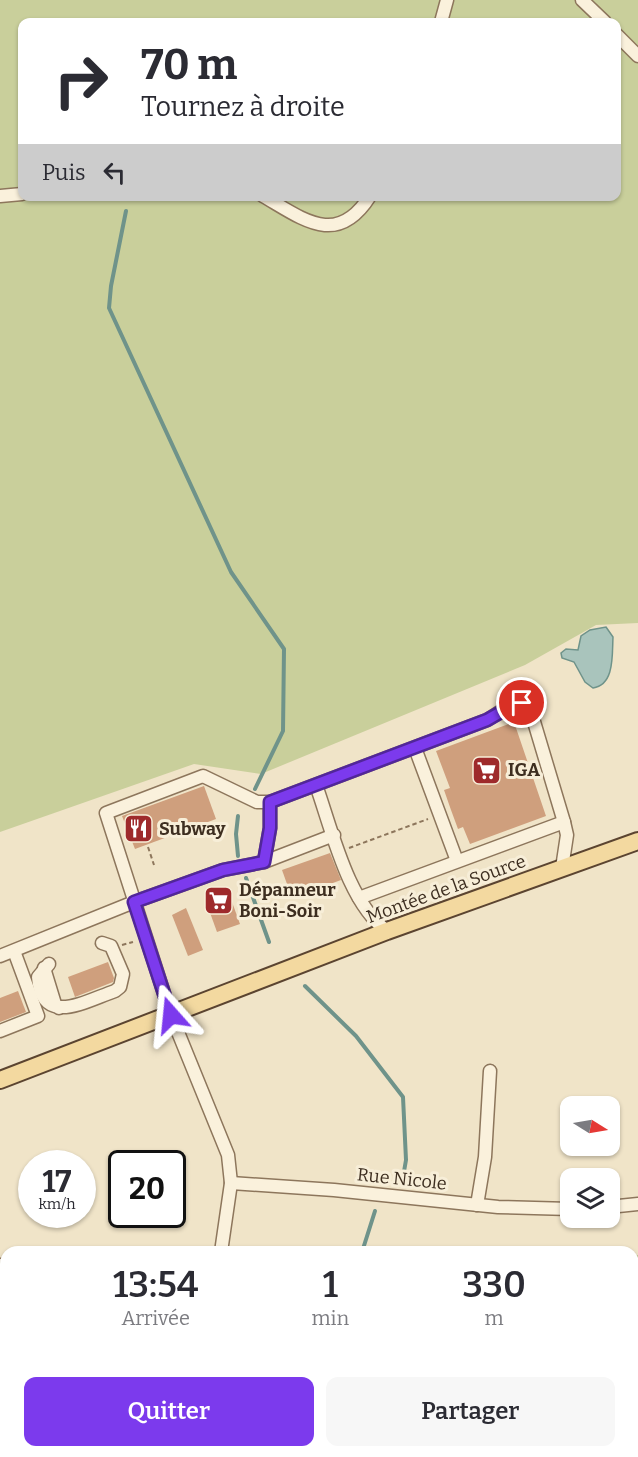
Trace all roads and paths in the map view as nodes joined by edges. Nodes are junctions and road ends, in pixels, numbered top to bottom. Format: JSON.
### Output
{"nodes":[{"id":1,"x":447,"y":0,"type":"edge"},
{"id":2,"x":582,"y":0,"type":"edge"},
{"id":3,"x":442,"y":18,"type":"edge"},
{"id":4,"x":601,"y":18,"type":"edge"},
{"id":5,"x":621,"y":39,"type":"edge"},
{"id":6,"x":638,"y":56,"type":"edge"},
{"id":7,"x":18,"y":194,"type":"edge"},
{"id":8,"x":0,"y":196,"type":"edge"},
{"id":9,"x":272,"y":201,"type":"edge"},
{"id":10,"x":367,"y":201,"type":"edge"},
{"id":11,"x":415,"y":748,"type":"junction"},
{"id":12,"x":316,"y":785,"type":"junction"},
{"id":13,"x":270,"y":802,"type":"junction"},
{"id":14,"x":431,"y":818,"type":"dead end"},
{"id":15,"x":564,"y":822,"type":"junction"},
{"id":16,"x":334,"y":835,"type":"junction"},
{"id":17,"x":638,"y":841,"type":"edge"},
{"id":18,"x":148,"y":847,"type":"dead end"},
{"id":19,"x":340,"y":852,"type":"junction"},
{"id":20,"x":457,"y":861,"type":"junction"},
{"id":21,"x":264,"y":862,"type":"junction"},
{"id":22,"x":154,"y":865,"type":"dead end"},
{"id":23,"x":562,"y":868,"type":"junction"},
{"id":24,"x":359,"y":898,"type":"junction"},
{"id":25,"x":134,"y":902,"type":"junction"},
{"id":26,"x":387,"y":931,"type":"junction"},
{"id":27,"x":133,"y":942,"type":"dead end"},
{"id":28,"x":102,"y":943,"type":"dead end"},
{"id":29,"x":127,"y":943,"type":"dead end"},
{"id":30,"x":15,"y":951,"type":"junction"},
{"id":31,"x":0,"y":956,"type":"edge"},
{"id":32,"x":46,"y":966,"type":"dead end"},
{"id":33,"x":171,"y":1015,"type":"junction"},
{"id":34,"x":0,"y":1031,"type":"edge"},
{"id":35,"x":490,"y":1071,"type":"dead end"},
{"id":36,"x":0,"y":1080,"type":"edge"},
{"id":37,"x":231,"y":1183,"type":"junction"},
{"id":38,"x":638,"y":1204,"type":"edge"},
{"id":39,"x":477,"y":1205,"type":"junction"},
{"id":40,"x":620,"y":1206,"type":"edge"},
{"id":41,"x":560,"y":1209,"type":"edge"},
{"id":42,"x":223,"y":1246,"type":"edge"}],
"edges":[{"from":1,"to":3,"type":"street"},
{"from":2,"to":4,"type":"street"},
{"from":5,"to":6,"type":"street"},
{"from":7,"to":8,"type":"street"},
{"from":9,"to":10,"type":"street"},
{"from":11,"to":12,"type":"street"},
{"from":11,"to":15,"type":"street"},
{"from":11,"to":20,"type":"street"},
{"from":12,"to":13,"type":"street"},
{"from":12,"to":16,"type":"street"},
{"from":13,"to":21,"type":"street"},
{"from":13,"to":25,"type":"street"},
{"from":14,"to":19,"type":"path"},
{"from":15,"to":20,"type":"street"},
{"from":15,"to":23,"type":"street"},
{"from":16,"to":19,"type":"street"},
{"from":16,"to":21,"type":"street"},
{"from":17,"to":23,"type":"main road","name":"Montée de la Source"},
{"from":18,"to":22,"type":"path"},
{"from":19,"to":24,"type":"street"},
{"from":20,"to":24,"type":"street"},
{"from":21,"to":25,"type":"street"},
{"from":23,"to":26,"type":"main road","name":"Montée de la Source"},
{"from":24,"to":26,"type":"street"},
{"from":25,"to":30,"type":"street"},
{"from":25,"to":33,"type":"street"},
{"from":26,"to":33,"type":"main road","name":"Montée de la Source"},
{"from":27,"to":29,"type":"path"},
{"from":28,"to":32,"type":"street"},
{"from":30,"to":31,"type":"street"},
{"from":30,"to":34,"type":"street"},
{"from":33,"to":36,"type":"main road","name":"Montée de la Source"},
{"from":33,"to":37,"type":"street"},
{"from":35,"to":39,"type":"street"},
{"from":37,"to":39,"type":"street","name":"Rue Nicole"},
{"from":37,"to":42,"type":"street"},
{"from":38,"to":40,"type":"street"},
{"from":39,"to":41,"type":"street","name":"Rue Nicole"}]}
